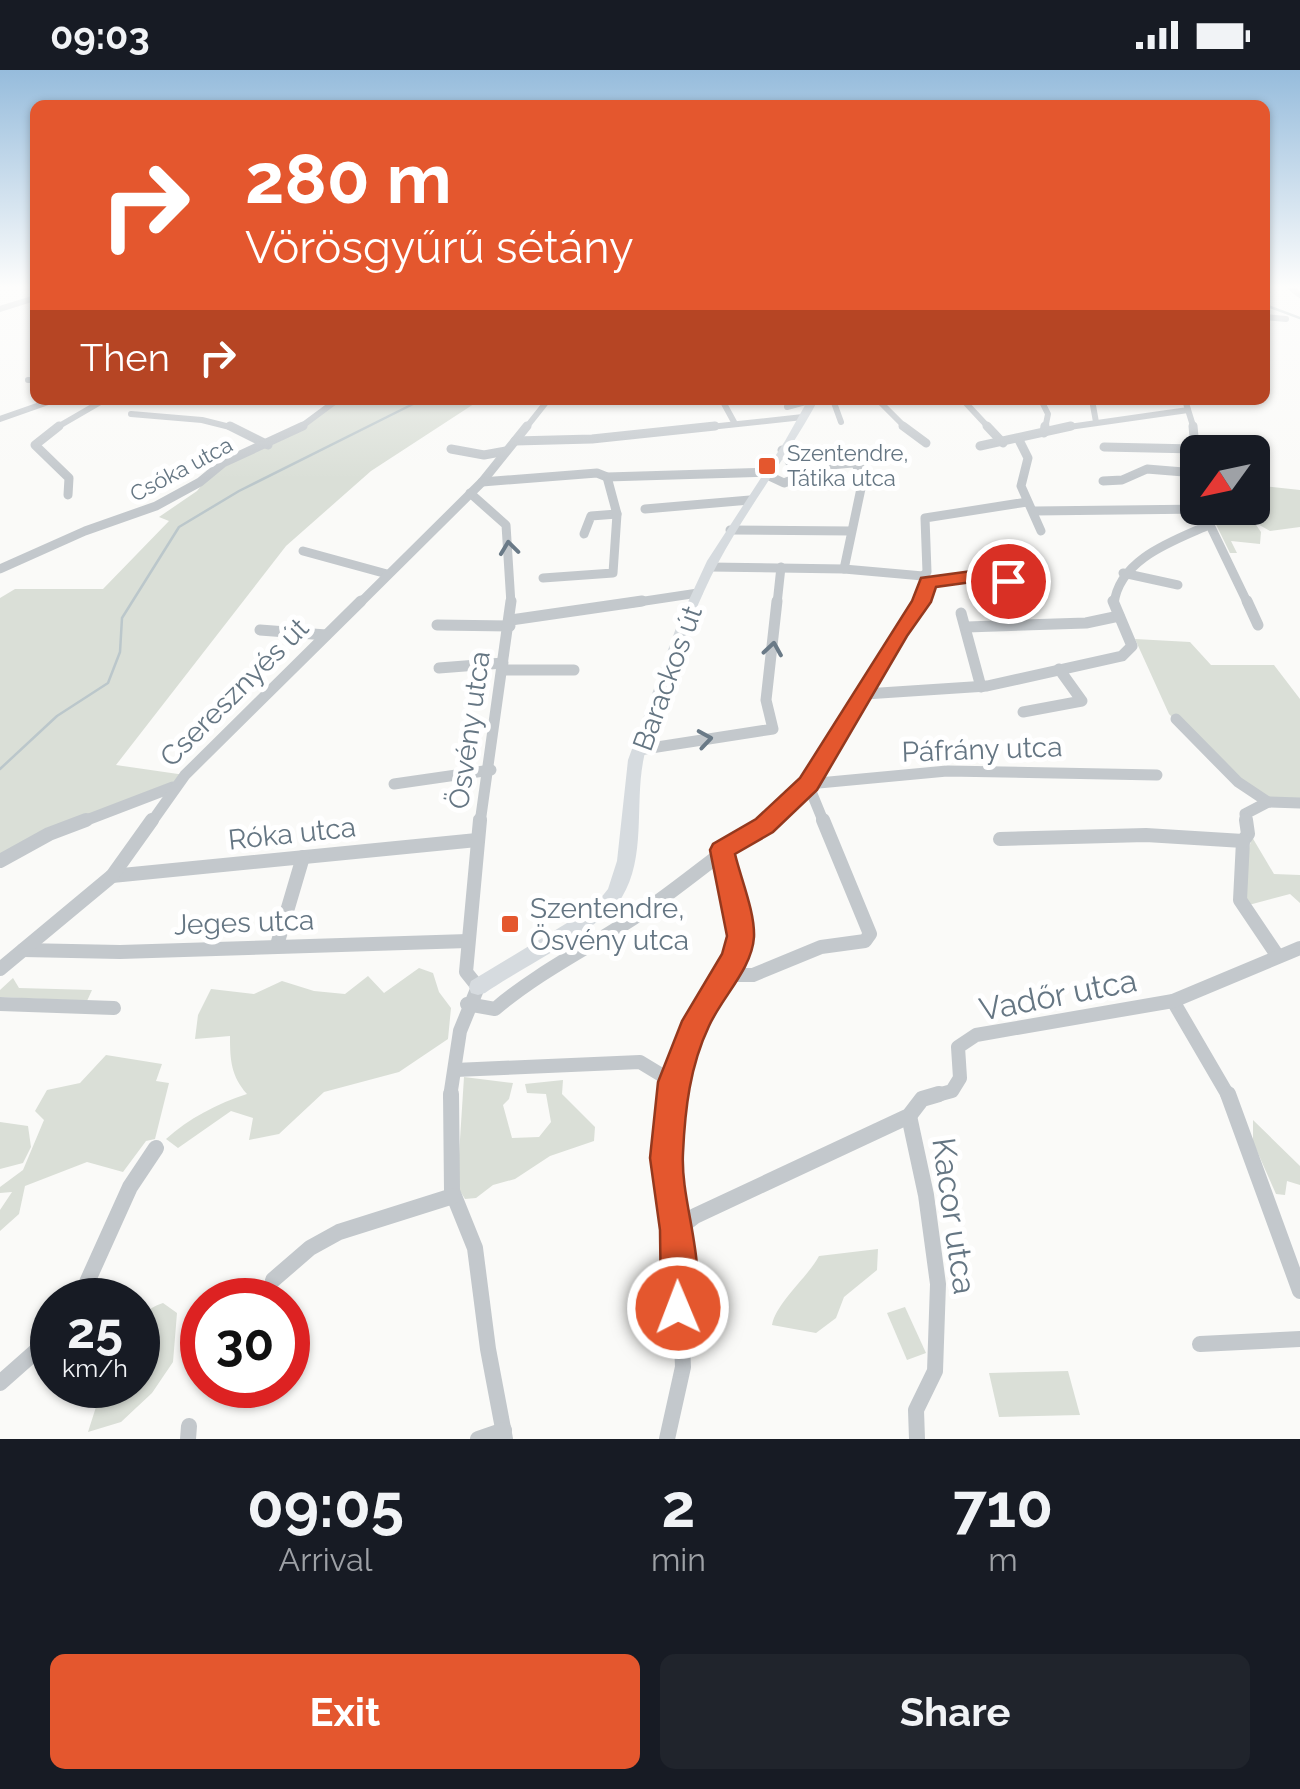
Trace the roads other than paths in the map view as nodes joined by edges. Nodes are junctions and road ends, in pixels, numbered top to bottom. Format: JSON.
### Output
{"nodes":[{"id":1,"x":40,"y":405,"type":"edge"},
{"id":2,"x":95,"y":405,"type":"edge"},
{"id":3,"x":332,"y":405,"type":"edge"},
{"id":4,"x":544,"y":405,"type":"edge"},
{"id":5,"x":725,"y":405,"type":"edge"},
{"id":6,"x":792,"y":405,"type":"edge"},
{"id":7,"x":810,"y":405,"type":"edge"},
{"id":8,"x":835,"y":405,"type":"edge"},
{"id":9,"x":883,"y":405,"type":"edge"},
{"id":10,"x":968,"y":405,"type":"edge"},
{"id":11,"x":1043,"y":405,"type":"edge"},
{"id":12,"x":1093,"y":405,"type":"edge"},
{"id":13,"x":1186,"y":405,"type":"edge"},
{"id":14,"x":788,"y":406,"type":"dead end"},
{"id":15,"x":131,"y":414,"type":"dead end"},
{"id":16,"x":803,"y":417,"type":"junction"},
{"id":17,"x":0,"y":419,"type":"edge"},
{"id":18,"x":734,"y":422,"type":"junction"},
{"id":19,"x":841,"y":422,"type":"dead end"},
{"id":20,"x":1096,"y":422,"type":"junction"},
{"id":21,"x":1044,"y":433,"type":"junction"},
{"id":22,"x":1192,"y":435,"type":"edge"},
{"id":23,"x":1019,"y":440,"type":"junction"},
{"id":24,"x":514,"y":441,"type":"junction"},
{"id":25,"x":1003,"y":442,"type":"junction"},
{"id":26,"x":926,"y":443,"type":"dead end"},
{"id":27,"x":268,"y":445,"type":"junction"},
{"id":28,"x":980,"y":446,"type":"dead end"},
{"id":29,"x":1104,"y":447,"type":"dead end"},
{"id":30,"x":1180,"y":449,"type":"edge"},
{"id":31,"x":451,"y":450,"type":"dead end"},
{"id":32,"x":782,"y":450,"type":"junction"},
{"id":33,"x":506,"y":451,"type":"junction"},
{"id":34,"x":796,"y":468,"type":"junction"},
{"id":35,"x":768,"y":473,"type":"junction"},
{"id":36,"x":1180,"y":474,"type":"edge"},
{"id":37,"x":607,"y":477,"type":"junction"},
{"id":38,"x":482,"y":482,"type":"junction"},
{"id":39,"x":1103,"y":482,"type":"dead end"},
{"id":40,"x":470,"y":493,"type":"junction"},
{"id":41,"x":68,"y":495,"type":"dead end"},
{"id":42,"x":750,"y":500,"type":"junction"},
{"id":43,"x":1028,"y":502,"type":"junction"},
{"id":44,"x":645,"y":509,"type":"dead end"},
{"id":45,"x":1180,"y":509,"type":"edge"},
{"id":46,"x":1035,"y":511,"type":"junction"},
{"id":47,"x":617,"y":514,"type":"junction"},
{"id":48,"x":1209,"y":525,"type":"joint"},
{"id":49,"x":730,"y":530,"type":"junction"},
{"id":50,"x":850,"y":531,"type":"junction"},
{"id":51,"x":1040,"y":531,"type":"dead end"},
{"id":52,"x":584,"y":534,"type":"dead end"},
{"id":53,"x":303,"y":550,"type":"dead end"},
{"id":54,"x":985,"y":555,"type":"dead end"},
{"id":55,"x":710,"y":567,"type":"junction"},
{"id":56,"x":782,"y":567,"type":"junction"},
{"id":57,"x":0,"y":569,"type":"edge"},
{"id":58,"x":844,"y":570,"type":"junction"},
{"id":59,"x":387,"y":574,"type":"junction"},
{"id":60,"x":1123,"y":574,"type":"junction"},
{"id":61,"x":972,"y":576,"type":"junction"},
{"id":62,"x":543,"y":578,"type":"dead end"},
{"id":63,"x":925,"y":579,"type":"junction"},
{"id":64,"x":1178,"y":585,"type":"dead end"},
{"id":65,"x":1044,"y":586,"type":"dead end"},
{"id":66,"x":698,"y":593,"type":"junction"},
{"id":67,"x":961,"y":613,"type":"dead end"},
{"id":68,"x":1119,"y":616,"type":"junction"},
{"id":69,"x":511,"y":622,"type":"junction"},
{"id":70,"x":438,"y":625,"type":"dead end"},
{"id":71,"x":1258,"y":625,"type":"dead end"},
{"id":72,"x":967,"y":627,"type":"junction"},
{"id":73,"x":260,"y":630,"type":"dead end"},
{"id":74,"x":326,"y":635,"type":"junction"},
{"id":75,"x":503,"y":667,"type":"junction"},
{"id":76,"x":439,"y":668,"type":"dead end"},
{"id":77,"x":1059,"y":668,"type":"junction"},
{"id":78,"x":574,"y":670,"type":"dead end"},
{"id":79,"x":981,"y":687,"type":"junction"},
{"id":80,"x":865,"y":694,"type":"junction"},
{"id":81,"x":1023,"y":712,"type":"dead end"},
{"id":82,"x":1176,"y":720,"type":"dead end"},
{"id":83,"x":638,"y":750,"type":"junction"},
{"id":84,"x":491,"y":770,"type":"junction"},
{"id":85,"x":1157,"y":775,"type":"dead end"},
{"id":86,"x":394,"y":784,"type":"dead end"},
{"id":87,"x":808,"y":784,"type":"junction"},
{"id":88,"x":177,"y":785,"type":"junction"},
{"id":89,"x":1268,"y":802,"type":"junction"},
{"id":90,"x":1300,"y":803,"type":"edge"},
{"id":91,"x":1000,"y":839,"type":"dead end"},
{"id":92,"x":478,"y":840,"type":"junction"},
{"id":93,"x":1243,"y":840,"type":"junction"},
{"id":94,"x":722,"y":850,"type":"junction"},
{"id":95,"x":303,"y":857,"type":"junction"},
{"id":96,"x":0,"y":861,"type":"edge"},
{"id":97,"x":112,"y":876,"type":"junction"},
{"id":98,"x":468,"y":940,"type":"junction"},
{"id":99,"x":278,"y":945,"type":"junction"},
{"id":100,"x":1300,"y":948,"type":"edge"},
{"id":101,"x":23,"y":950,"type":"junction"},
{"id":102,"x":1277,"y":955,"type":"junction"},
{"id":103,"x":0,"y":969,"type":"edge"},
{"id":104,"x":724,"y":975,"type":"junction"},
{"id":105,"x":478,"y":987,"type":"junction"},
{"id":106,"x":1173,"y":1001,"type":"junction"},
{"id":107,"x":0,"y":1004,"type":"edge"},
{"id":108,"x":467,"y":1004,"type":"junction"},
{"id":109,"x":114,"y":1008,"type":"dead end"},
{"id":110,"x":455,"y":1070,"type":"junction"},
{"id":111,"x":674,"y":1082,"type":"junction"},
{"id":112,"x":910,"y":1116,"type":"junction"},
{"id":113,"x":156,"y":1148,"type":"dead end"},
{"id":114,"x":452,"y":1196,"type":"junction"},
{"id":115,"x":677,"y":1230,"type":"junction"},
{"id":116,"x":89,"y":1278,"type":"edge"},
{"id":117,"x":276,"y":1278,"type":"edge"},
{"id":118,"x":1300,"y":1290,"type":"edge"},
{"id":119,"x":1300,"y":1339,"type":"edge"},
{"id":120,"x":1200,"y":1344,"type":"dead end"},
{"id":121,"x":30,"y":1356,"type":"edge"},
{"id":122,"x":0,"y":1383,"type":"edge"},
{"id":123,"x":504,"y":1435,"type":"edge"},
{"id":124,"x":478,"y":1439,"type":"edge"},
{"id":125,"x":667,"y":1439,"type":"edge"},
{"id":126,"x":917,"y":1439,"type":"edge"}],
"edges":[{"from":1,"to":17,"type":"street"},
{"from":2,"to":41,"type":"street"},
{"from":3,"to":27,"type":"street","name":"Csóka utca"},
{"from":4,"to":24,"type":"street","name":"Cseresznyés út"},
{"from":5,"to":18,"type":"street"},
{"from":6,"to":14,"type":"street","name":"Barackos út"},
{"from":7,"to":16,"type":"street","name":"Barackos út"},
{"from":8,"to":19,"type":"street"},
{"from":9,"to":26,"type":"street"},
{"from":10,"to":25,"type":"street"},
{"from":11,"to":21,"type":"street"},
{"from":12,"to":20,"type":"street"},
{"from":13,"to":20,"type":"street"},
{"from":13,"to":22,"type":"street"},
{"from":15,"to":27,"type":"street"},
{"from":16,"to":18,"type":"street"},
{"from":16,"to":32,"type":"street","name":"Barackos út"},
{"from":18,"to":24,"type":"street"},
{"from":20,"to":21,"type":"street"},
{"from":21,"to":23,"type":"street"},
{"from":23,"to":25,"type":"street"},
{"from":23,"to":43,"type":"street"},
{"from":24,"to":33,"type":"street","name":"Cseresznyés út"},
{"from":25,"to":28,"type":"street"},
{"from":27,"to":57,"type":"street","name":"Csóka utca"},
{"from":29,"to":30,"type":"street"},
{"from":31,"to":33,"type":"street"},
{"from":32,"to":34,"type":"street"},
{"from":32,"to":35,"type":"street","name":"Barackos út"},
{"from":33,"to":38,"type":"street","name":"Cseresznyés út"},
{"from":34,"to":35,"type":"street"},
{"from":34,"to":50,"type":"street"},
{"from":35,"to":37,"type":"street"},
{"from":35,"to":42,"type":"street","name":"Barackos út"},
{"from":36,"to":39,"type":"street"},
{"from":37,"to":38,"type":"street"},
{"from":37,"to":47,"type":"street"},
{"from":38,"to":40,"type":"street","name":"Cseresznyés út"},
{"from":40,"to":59,"type":"street","name":"Cseresznyés út"},
{"from":69,"to":40,"type":"street","name":"Ösvény utca","one_way":true},
{"from":42,"to":44,"type":"street"},
{"from":42,"to":49,"type":"street","name":"Barackos út"},
{"from":43,"to":46,"type":"street"},
{"from":43,"to":63,"type":"street"},
{"from":45,"to":46,"type":"street"},
{"from":46,"to":51,"type":"street"},
{"from":47,"to":52,"type":"street"},
{"from":47,"to":62,"type":"street"},
{"from":48,"to":60,"type":"street"},
{"from":48,"to":71,"type":"street"},
{"from":49,"to":50,"type":"street"},
{"from":49,"to":55,"type":"street","name":"Barackos út"},
{"from":50,"to":58,"type":"street"},
{"from":53,"to":59,"type":"street"},
{"from":54,"to":61,"type":"street"},
{"from":55,"to":56,"type":"street"},
{"from":55,"to":66,"type":"street","name":"Barackos út"},
{"from":56,"to":58,"type":"street"},
{"from":83,"to":56,"type":"street","one_way":true},
{"from":58,"to":63,"type":"street"},
{"from":59,"to":74,"type":"street","name":"Cseresznyés út"},
{"from":60,"to":64,"type":"street"},
{"from":60,"to":68,"type":"street"},
{"from":61,"to":63,"type":"street"},
{"from":61,"to":65,"type":"street"},
{"from":63,"to":80,"type":"street"},
{"from":66,"to":69,"type":"street"},
{"from":66,"to":83,"type":"street","name":"Barackos út"},
{"from":67,"to":72,"type":"street"},
{"from":68,"to":72,"type":"street"},
{"from":68,"to":77,"type":"street"},
{"from":69,"to":70,"type":"street"},
{"from":69,"to":75,"type":"street","name":"Ösvény utca"},
{"from":72,"to":79,"type":"street"},
{"from":73,"to":74,"type":"street"},
{"from":74,"to":88,"type":"street","name":"Cseresznyés út"},
{"from":75,"to":76,"type":"street"},
{"from":75,"to":78,"type":"street"},
{"from":75,"to":84,"type":"street","name":"Ösvény utca"},
{"from":77,"to":79,"type":"street"},
{"from":77,"to":81,"type":"street"},
{"from":79,"to":80,"type":"street"},
{"from":80,"to":87,"type":"street"},
{"from":82,"to":89,"type":"street"},
{"from":83,"to":105,"type":"street","name":"Barackos út"},
{"from":84,"to":86,"type":"street"},
{"from":84,"to":92,"type":"street","name":"Ösvény utca"},
{"from":85,"to":87,"type":"street","name":"Páfrány utca"},
{"from":87,"to":94,"type":"street"},
{"from":87,"to":104,"type":"street"},
{"from":88,"to":96,"type":"street"},
{"from":88,"to":97,"type":"street","name":"Cseresznyés út"},
{"from":89,"to":90,"type":"street"},
{"from":89,"to":93,"type":"street"},
{"from":91,"to":93,"type":"street"},
{"from":92,"to":95,"type":"street","name":"Róka utca"},
{"from":92,"to":98,"type":"street","name":"Ösvény utca"},
{"from":93,"to":102,"type":"street"},
{"from":94,"to":104,"type":"street"},
{"from":94,"to":108,"type":"street"},
{"from":95,"to":97,"type":"street","name":"Róka utca"},
{"from":95,"to":99,"type":"street"},
{"from":97,"to":101,"type":"street","name":"Cseresznyés út"},
{"from":98,"to":99,"type":"street","name":"Jeges utca"},
{"from":98,"to":105,"type":"street","name":"Ösvény utca"},
{"from":99,"to":101,"type":"street","name":"Jeges utca"},
{"from":100,"to":102,"type":"street","name":"Vadőr utca"},
{"from":101,"to":103,"type":"street","name":"Cseresznyés út"},
{"from":102,"to":106,"type":"street","name":"Vadőr utca"},
{"from":104,"to":111,"type":"street"},
{"from":105,"to":108,"type":"street","name":"Barackos út"},
{"from":106,"to":112,"type":"street","name":"Vadőr utca"},
{"from":106,"to":118,"type":"street"},
{"from":107,"to":109,"type":"street"},
{"from":108,"to":110,"type":"street","name":"Barackos út"},
{"from":110,"to":111,"type":"street"},
{"from":110,"to":114,"type":"street","name":"Barackos út"},
{"from":111,"to":115,"type":"street"},
{"from":112,"to":115,"type":"street","name":"Vadőr utca"},
{"from":112,"to":126,"type":"street","name":"Kacor utca"},
{"from":113,"to":116,"type":"street"},
{"from":114,"to":117,"type":"street"},
{"from":114,"to":123,"type":"street","name":"Barackos út"},
{"from":115,"to":125,"type":"street"},
{"from":119,"to":120,"type":"street"},
{"from":121,"to":122,"type":"street"},
{"from":123,"to":124,"type":"street"}]}
